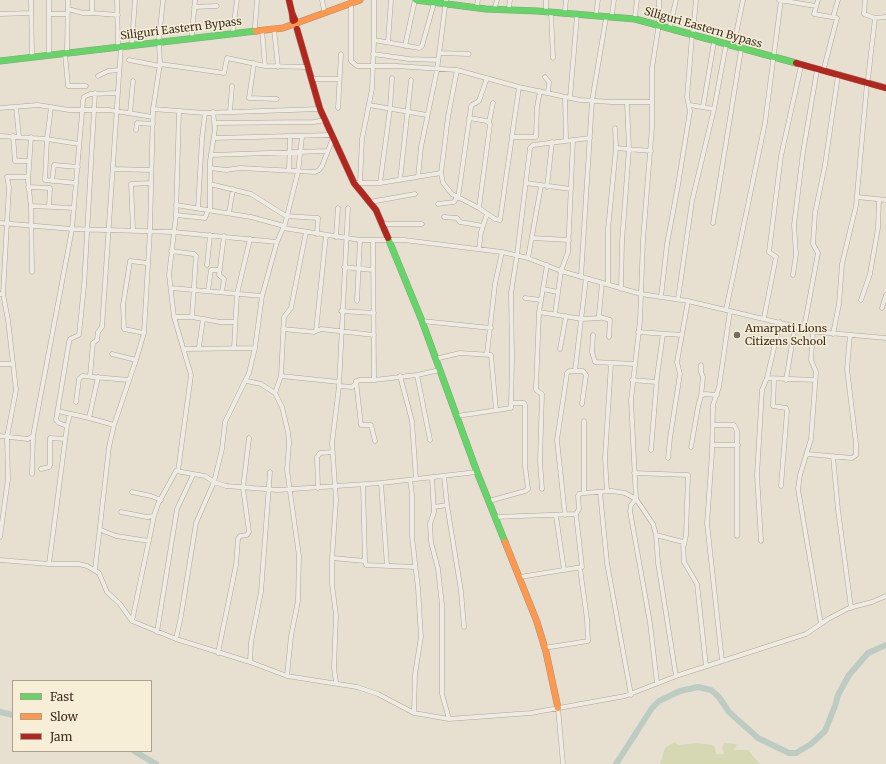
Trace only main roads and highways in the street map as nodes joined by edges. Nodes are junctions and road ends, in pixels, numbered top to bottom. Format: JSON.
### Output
{"nodes":[{"id":1,"x":289,"y":0,"type":"edge"},
{"id":2,"x":360,"y":0,"type":"edge"},
{"id":3,"x":415,"y":0,"type":"edge"},
{"id":4,"x":348,"y":1,"type":"edge"},
{"id":5,"x":445,"y":1,"type":"edge"},
{"id":6,"x":460,"y":2,"type":"edge"},
{"id":7,"x":477,"y":3,"type":"edge"},
{"id":8,"x":548,"y":10,"type":"junction"},
{"id":9,"x":609,"y":16,"type":"junction"},
{"id":10,"x":295,"y":24,"type":"junction"},
{"id":11,"x":658,"y":24,"type":"junction"},
{"id":12,"x":692,"y":34,"type":"junction"},
{"id":13,"x":159,"y":40,"type":"junction"},
{"id":14,"x":120,"y":45,"type":"junction"},
{"id":15,"x":66,"y":52,"type":"junction"},
{"id":16,"x":774,"y":57,"type":"junction"},
{"id":17,"x":0,"y":58,"type":"edge"},
{"id":18,"x":0,"y":61,"type":"edge"},
{"id":19,"x":868,"y":81,"type":"junction"},
{"id":20,"x":886,"y":85,"type":"edge"},
{"id":21,"x":886,"y":88,"type":"edge"},
{"id":22,"x":558,"y":708,"type":"road end"}],
"edges":[{"from":1,"to":10,"type":"main road"},
{"from":2,"to":4,"type":"main road","name":"Siliguri Eastern Bypass"},
{"from":3,"to":5,"type":"main road","name":"Siliguri Eastern Bypass"},
{"from":4,"to":10,"type":"main road","name":"Siliguri Eastern Bypass"},
{"from":4,"to":10,"type":"main road","name":"Siliguri Eastern Bypass"},
{"from":5,"to":6,"type":"main road","name":"Siliguri Eastern Bypass"},
{"from":5,"to":8,"type":"main road","name":"Siliguri Eastern Bypass"},
{"from":6,"to":7,"type":"main road","name":"Siliguri Eastern Bypass"},
{"from":7,"to":8,"type":"main road","name":"Siliguri Eastern Bypass"},
{"from":8,"to":9,"type":"main road","name":"Siliguri Eastern Bypass"},
{"from":8,"to":9,"type":"main road","name":"Siliguri Eastern Bypass"},
{"from":9,"to":11,"type":"main road","name":"Siliguri Eastern Bypass"},
{"from":9,"to":11,"type":"main road","name":"Siliguri Eastern Bypass"},
{"from":10,"to":13,"type":"main road","name":"Siliguri Eastern Bypass"},
{"from":10,"to":13,"type":"main road","name":"Siliguri Eastern Bypass"},
{"from":10,"to":22,"type":"main road"},
{"from":11,"to":12,"type":"main road","name":"Siliguri Eastern Bypass"},
{"from":11,"to":12,"type":"main road","name":"Siliguri Eastern Bypass"},
{"from":12,"to":16,"type":"main road","name":"Siliguri Eastern Bypass"},
{"from":12,"to":16,"type":"main road","name":"Siliguri Eastern Bypass"},
{"from":13,"to":14,"type":"main road","name":"Siliguri Eastern Bypass"},
{"from":13,"to":14,"type":"main road","name":"Siliguri Eastern Bypass"},
{"from":14,"to":15,"type":"main road","name":"Siliguri Eastern Bypass"},
{"from":15,"to":17,"type":"main road","name":"Siliguri Eastern Bypass"},
{"from":15,"to":18,"type":"main road","name":"Siliguri Eastern Bypass"},
{"from":16,"to":19,"type":"main road","name":"Siliguri Eastern Bypass"},
{"from":16,"to":19,"type":"main road","name":"Siliguri Eastern Bypass"},
{"from":19,"to":20,"type":"main road","name":"Siliguri Eastern Bypass"},
{"from":19,"to":21,"type":"main road","name":"Siliguri Eastern Bypass"}]}
